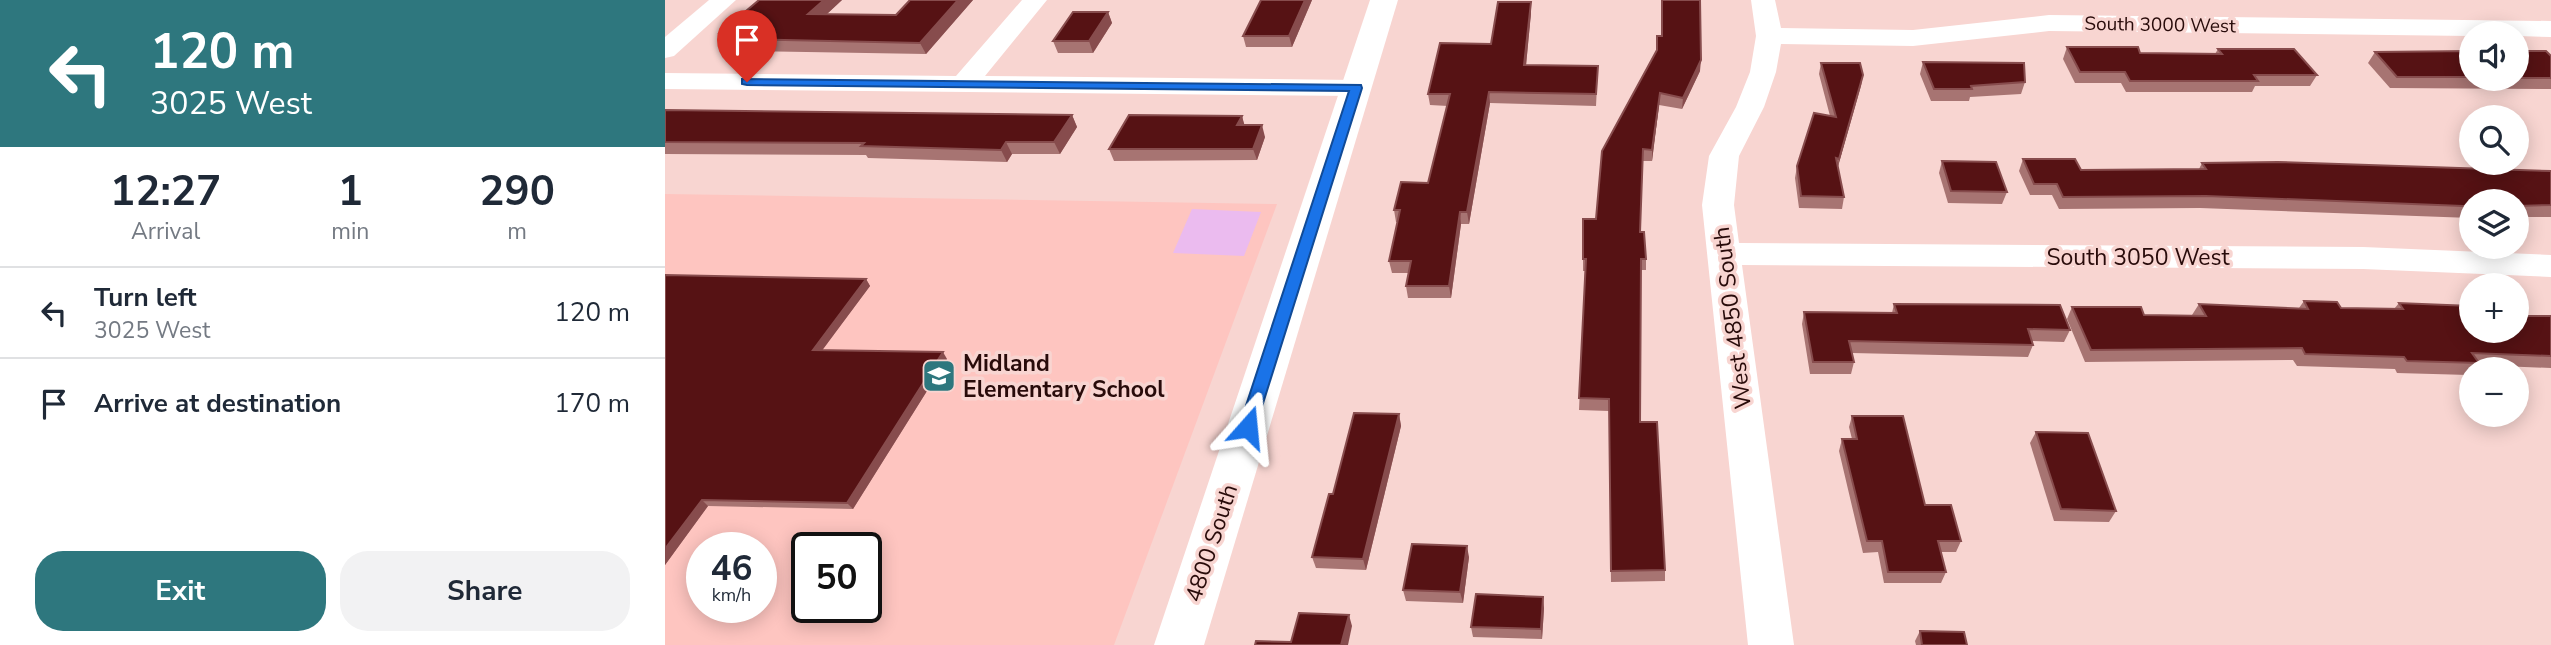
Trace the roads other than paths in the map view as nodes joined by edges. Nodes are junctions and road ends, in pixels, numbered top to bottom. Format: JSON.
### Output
{"nodes":[{"id":1,"x":724,"y":0,"type":"edge"},
{"id":2,"x":1035,"y":0,"type":"edge"},
{"id":3,"x":1384,"y":0,"type":"edge"},
{"id":4,"x":1763,"y":0,"type":"edge"},
{"id":5,"x":2072,"y":0,"type":"edge"},
{"id":6,"x":2085,"y":23,"type":"junction"},
{"id":7,"x":2551,"y":30,"type":"edge"},
{"id":8,"x":1769,"y":36,"type":"junction"},
{"id":9,"x":665,"y":50,"type":"edge"},
{"id":10,"x":665,"y":81,"type":"edge"},
{"id":11,"x":964,"y":84,"type":"junction"},
{"id":12,"x":1356,"y":88,"type":"junction"},
{"id":13,"x":1724,"y":254,"type":"junction"},
{"id":14,"x":2551,"y":266,"type":"edge"},
{"id":15,"x":1179,"y":645,"type":"edge"},
{"id":16,"x":1771,"y":645,"type":"edge"}],
"edges":[{"from":1,"to":9,"type":"street"},
{"from":2,"to":11,"type":"street"},
{"from":3,"to":12,"type":"main road","name":"4800 South"},
{"from":4,"to":8,"type":"street","name":"West 4850 South"},
{"from":5,"to":6,"type":"street"},
{"from":6,"to":7,"type":"street","name":"South 3000 West"},
{"from":6,"to":8,"type":"street","name":"South 3000 West"},
{"from":8,"to":13,"type":"street","name":"West 4850 South"},
{"from":10,"to":11,"type":"street"},
{"from":11,"to":12,"type":"street"},
{"from":12,"to":15,"type":"main road","name":"4800 South"},
{"from":13,"to":14,"type":"street","name":"South 3050 West"},
{"from":13,"to":16,"type":"street","name":"West 4850 South"}]}
